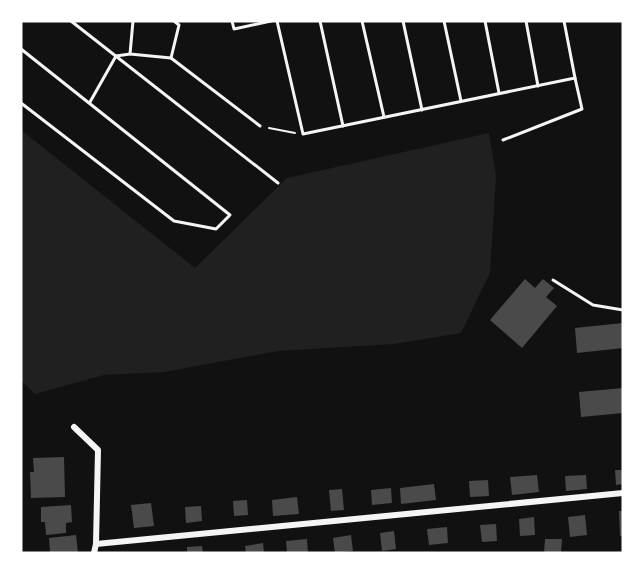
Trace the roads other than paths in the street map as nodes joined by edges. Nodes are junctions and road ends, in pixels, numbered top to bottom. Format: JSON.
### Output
{"nodes":[{"id":1,"x":71,"y":21,"type":"edge"},
{"id":2,"x":133,"y":21,"type":"edge"},
{"id":3,"x":174,"y":21,"type":"edge"},
{"id":4,"x":232,"y":21,"type":"edge"},
{"id":5,"x":271,"y":21,"type":"edge"},
{"id":6,"x":277,"y":21,"type":"edge"},
{"id":7,"x":320,"y":21,"type":"edge"},
{"id":8,"x":362,"y":21,"type":"edge"},
{"id":9,"x":403,"y":21,"type":"edge"},
{"id":10,"x":444,"y":21,"type":"edge"},
{"id":11,"x":485,"y":21,"type":"edge"},
{"id":12,"x":526,"y":21,"type":"edge"},
{"id":13,"x":564,"y":21,"type":"edge"},
{"id":14,"x":21,"y":49,"type":"edge"},
{"id":15,"x":130,"y":54,"type":"junction"},
{"id":16,"x":116,"y":56,"type":"junction"},
{"id":17,"x":171,"y":58,"type":"junction"},
{"id":18,"x":575,"y":78,"type":"junction"},
{"id":19,"x":538,"y":86,"type":"junction"},
{"id":20,"x":499,"y":94,"type":"junction"},
{"id":21,"x":89,"y":102,"type":"junction"},
{"id":22,"x":461,"y":102,"type":"junction"},
{"id":23,"x":21,"y":103,"type":"edge"},
{"id":24,"x":422,"y":110,"type":"junction"},
{"id":25,"x":384,"y":117,"type":"junction"},
{"id":26,"x":260,"y":126,"type":"road end"},
{"id":27,"x":343,"y":126,"type":"junction"},
{"id":28,"x":503,"y":140,"type":"dead end"},
{"id":29,"x":278,"y":183,"type":"dead end"},
{"id":30,"x":553,"y":280,"type":"dead end"},
{"id":31,"x":623,"y":310,"type":"edge"},
{"id":32,"x":74,"y":428,"type":"dead end"},
{"id":33,"x":623,"y":493,"type":"edge"},
{"id":34,"x":96,"y":544,"type":"junction"},
{"id":35,"x":94,"y":553,"type":"edge"}],
"edges":[{"from":1,"to":16,"type":"lane"},
{"from":2,"to":15,"type":"lane"},
{"from":3,"to":17,"type":"lane"},
{"from":4,"to":5,"type":"lane"},
{"from":6,"to":27,"type":"lane"},
{"from":7,"to":27,"type":"lane"},
{"from":8,"to":25,"type":"lane"},
{"from":9,"to":24,"type":"lane"},
{"from":10,"to":22,"type":"lane"},
{"from":11,"to":20,"type":"lane"},
{"from":12,"to":19,"type":"lane"},
{"from":13,"to":18,"type":"lane"},
{"from":14,"to":21,"type":"lane"},
{"from":15,"to":16,"type":"lane"},
{"from":15,"to":17,"type":"lane"},
{"from":16,"to":21,"type":"lane"},
{"from":16,"to":29,"type":"lane"},
{"from":17,"to":26,"type":"lane"},
{"from":18,"to":19,"type":"lane"},
{"from":18,"to":28,"type":"lane"},
{"from":19,"to":20,"type":"lane"},
{"from":20,"to":22,"type":"lane"},
{"from":21,"to":23,"type":"lane"},
{"from":22,"to":24,"type":"lane"},
{"from":24,"to":25,"type":"lane"},
{"from":25,"to":27,"type":"lane"},
{"from":30,"to":31,"type":"lane"},
{"from":32,"to":34,"type":"street"},
{"from":33,"to":34,"type":"street"},
{"from":34,"to":35,"type":"street"}]}
